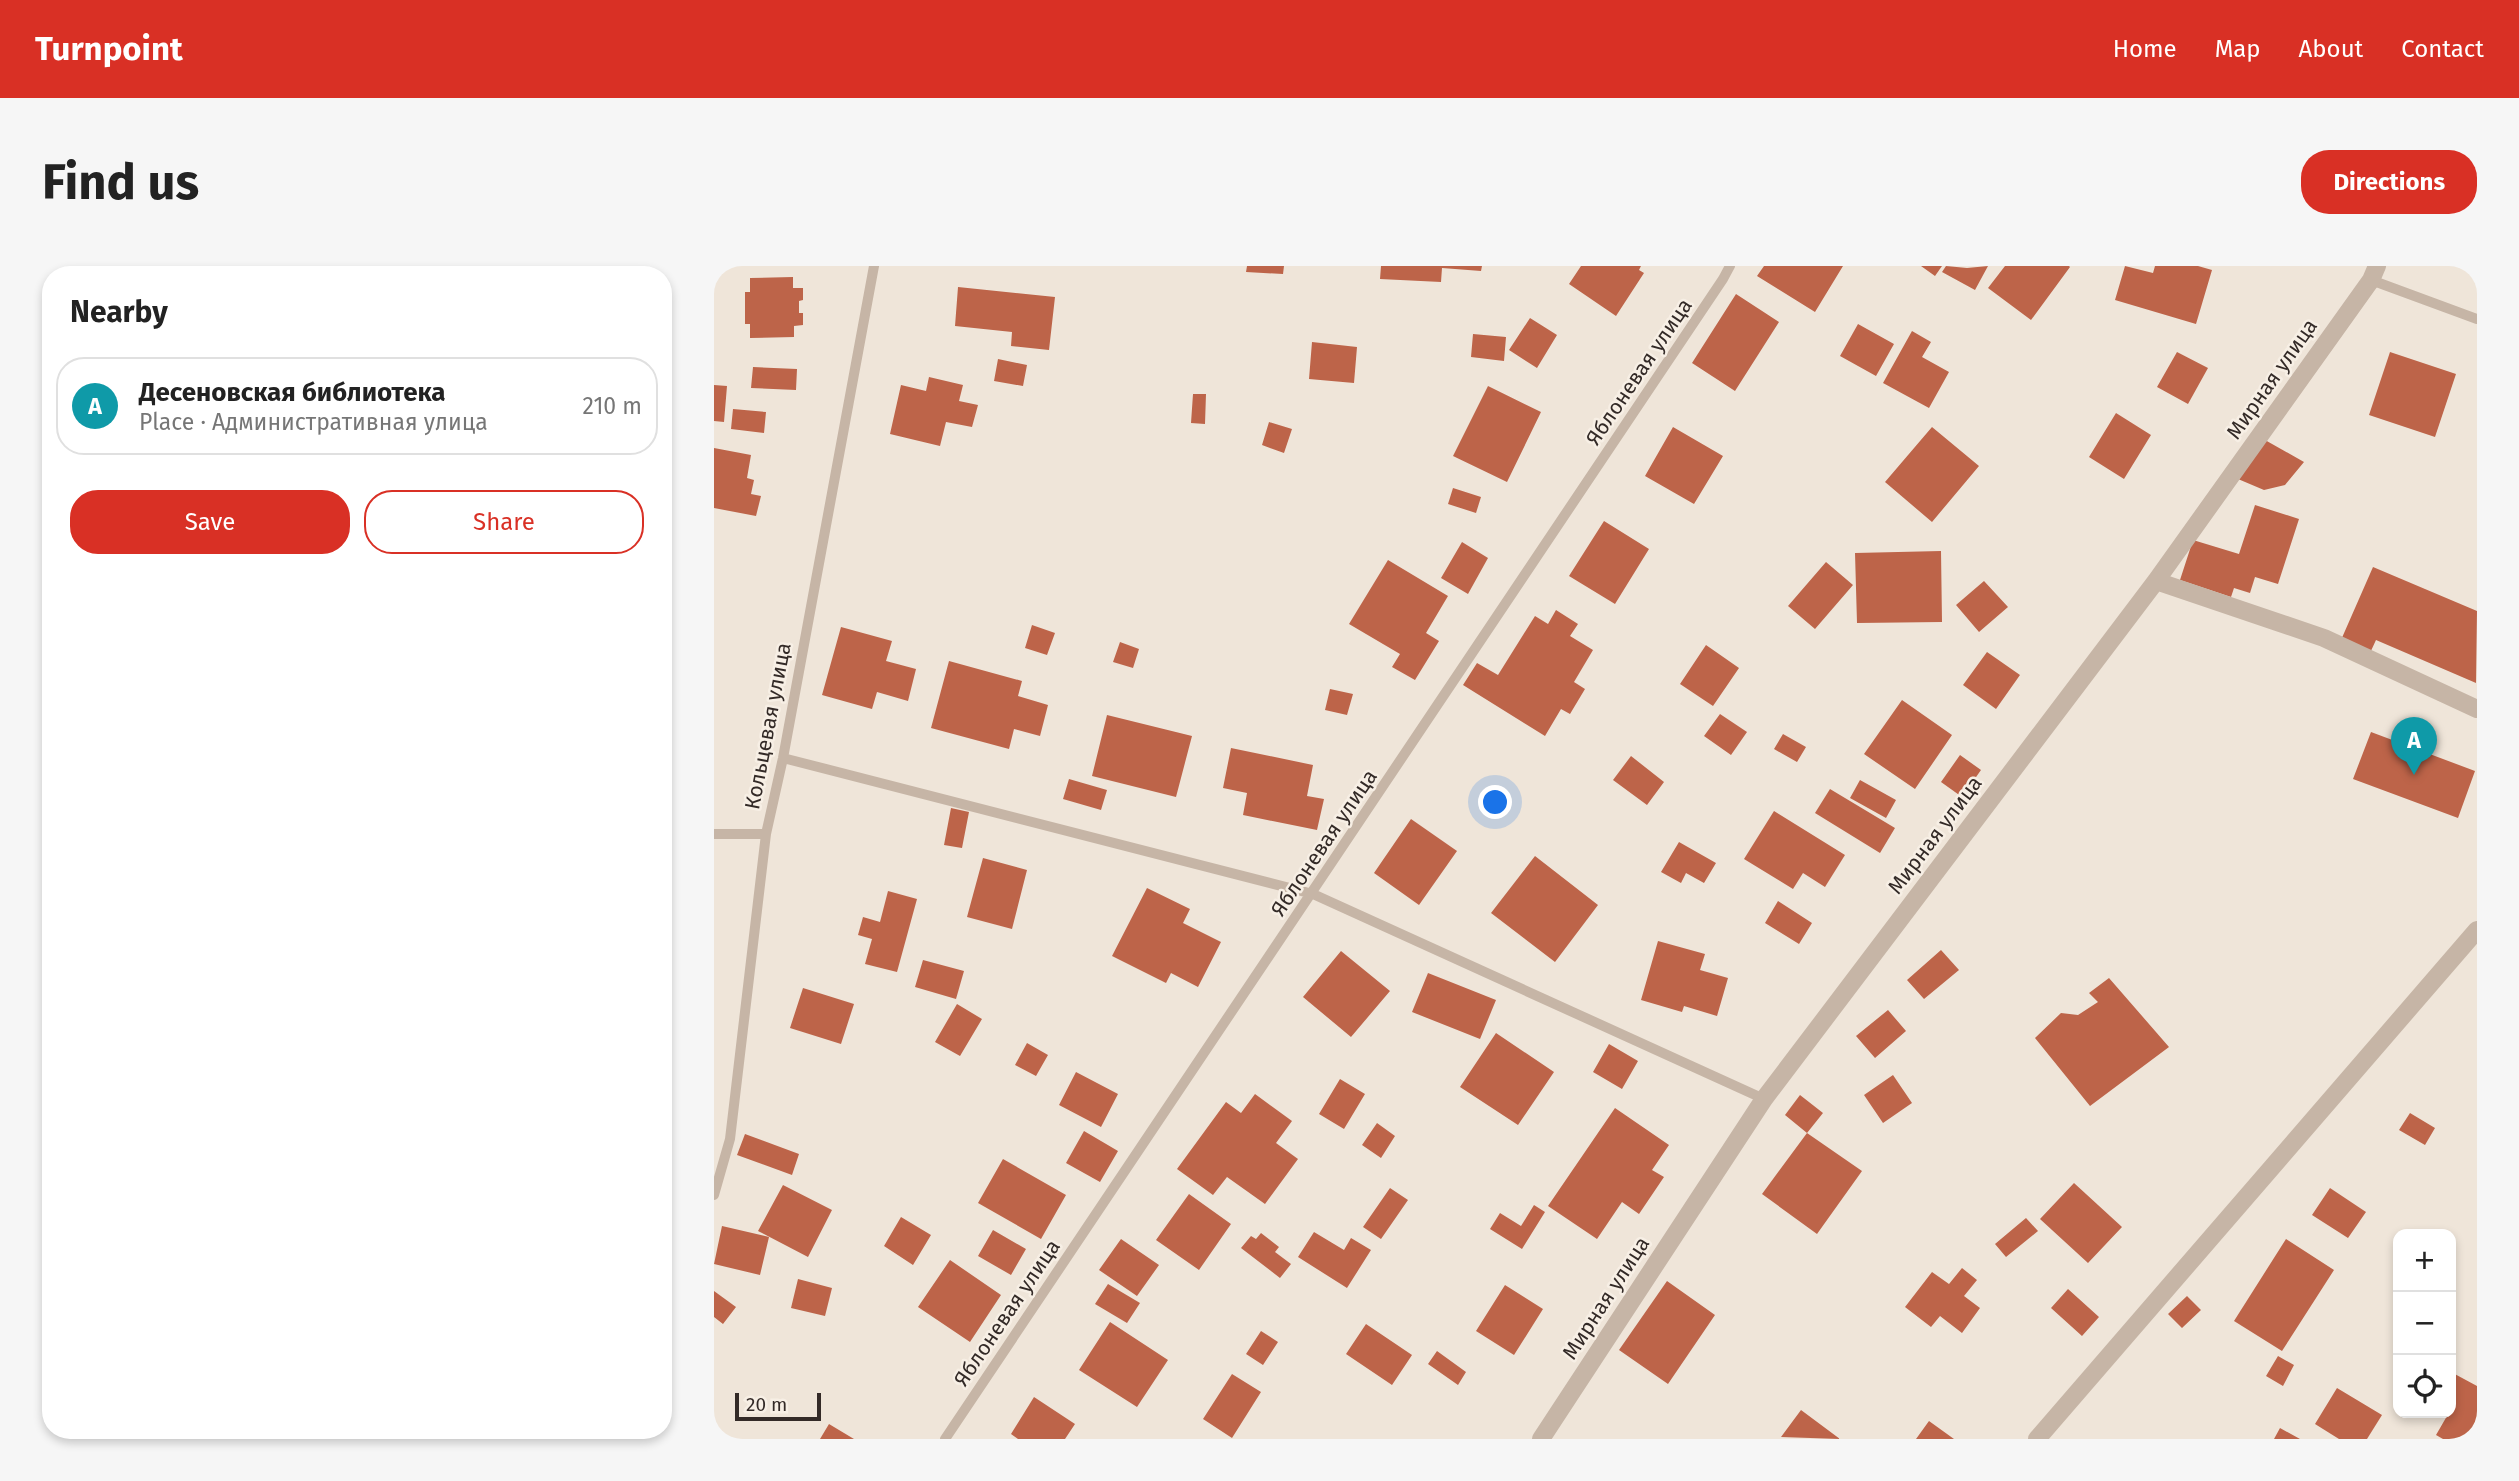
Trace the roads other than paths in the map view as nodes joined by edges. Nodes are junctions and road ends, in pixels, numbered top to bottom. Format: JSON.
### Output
{"nodes":[{"id":1,"x":874,"y":266,"type":"edge"},
{"id":2,"x":1730,"y":266,"type":"edge"},
{"id":3,"x":2374,"y":273,"type":"edge"},
{"id":4,"x":2477,"y":319,"type":"edge"},
{"id":5,"x":2156,"y":581,"type":"junction"},
{"id":6,"x":2477,"y":709,"type":"edge"},
{"id":7,"x":783,"y":758,"type":"junction"},
{"id":8,"x":714,"y":834,"type":"edge"},
{"id":9,"x":766,"y":834,"type":"junction"},
{"id":10,"x":1313,"y":894,"type":"junction"},
{"id":11,"x":2477,"y":930,"type":"edge"},
{"id":12,"x":1764,"y":1098,"type":"junction"},
{"id":13,"x":714,"y":1195,"type":"edge"},
{"id":14,"x":945,"y":1439,"type":"edge"},
{"id":15,"x":1541,"y":1439,"type":"edge"},
{"id":16,"x":2037,"y":1439,"type":"edge"}],
"edges":[{"from":1,"to":7,"type":"lane","name":"Кольцевая улица"},
{"from":2,"to":10,"type":"lane","name":"Яблоневая улица"},
{"from":3,"to":4,"type":"lane"},
{"from":3,"to":5,"type":"street","name":"Мирная улица"},
{"from":5,"to":6,"type":"street"},
{"from":5,"to":12,"type":"street","name":"Мирная улица"},
{"from":7,"to":9,"type":"lane","name":"Кольцевая улица"},
{"from":7,"to":10,"type":"lane"},
{"from":8,"to":9,"type":"lane"},
{"from":9,"to":13,"type":"lane","name":"Кольцевая улица"},
{"from":10,"to":12,"type":"lane"},
{"from":10,"to":14,"type":"lane","name":"Яблоневая улица"},
{"from":11,"to":16,"type":"street"},
{"from":12,"to":15,"type":"street","name":"Мирная улица"}]}
